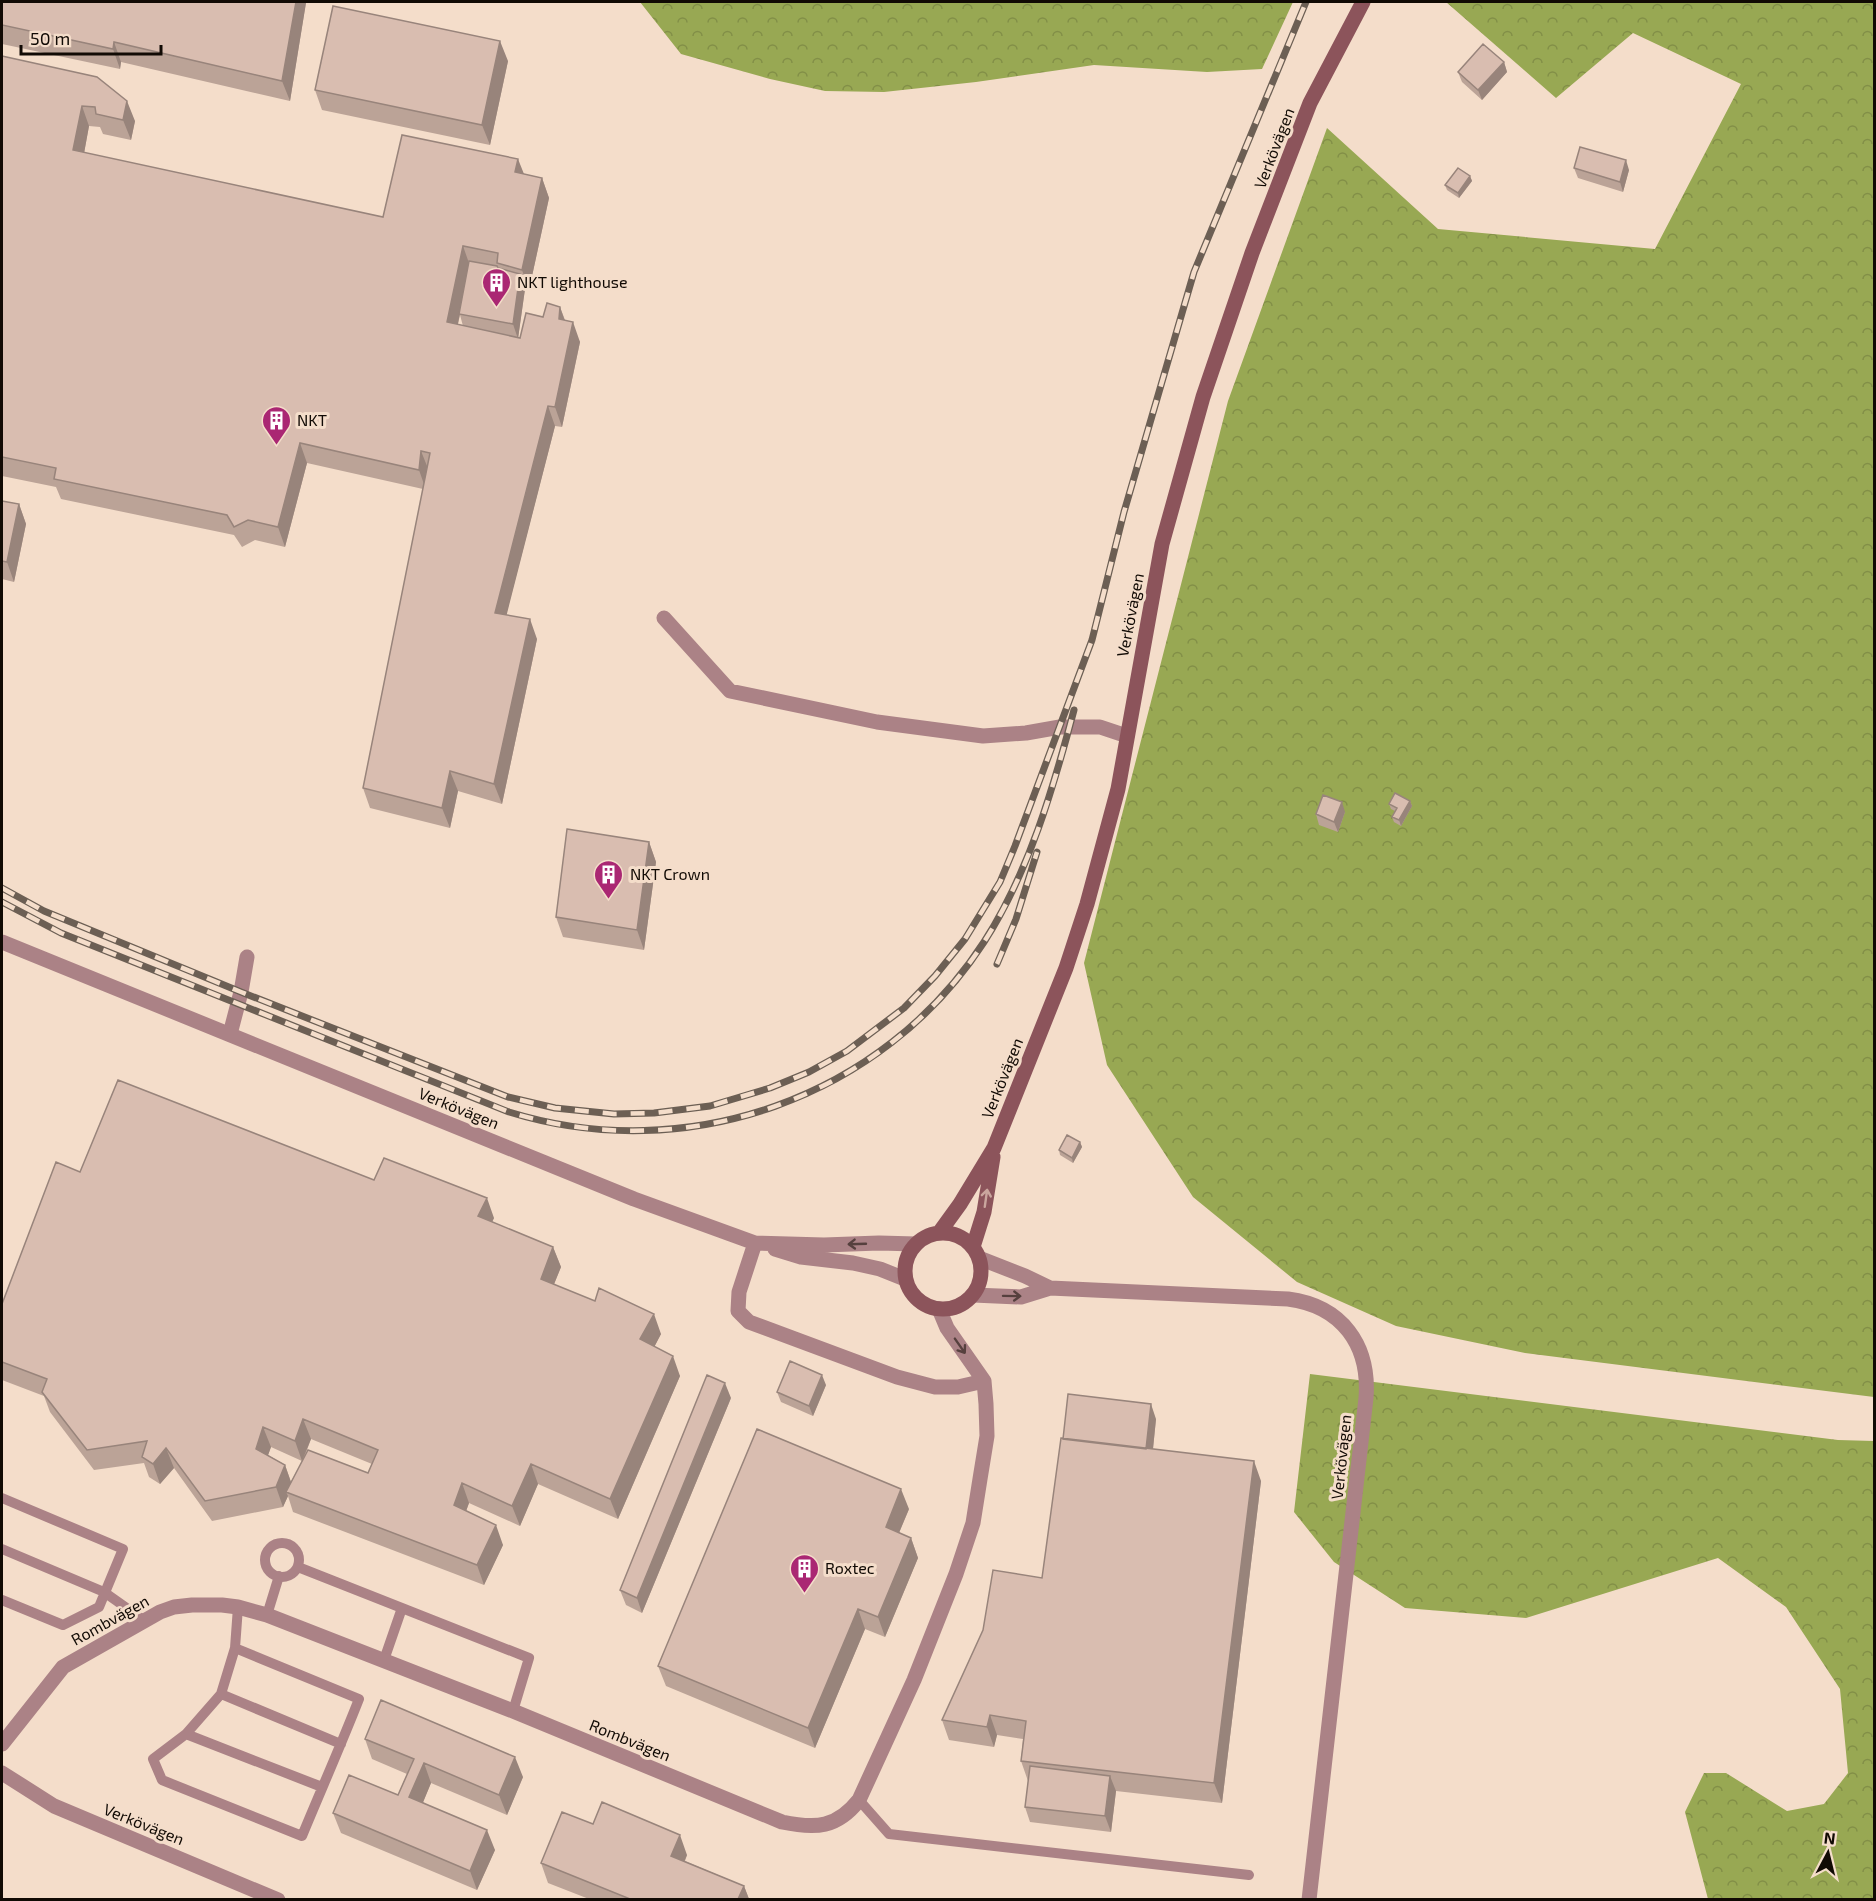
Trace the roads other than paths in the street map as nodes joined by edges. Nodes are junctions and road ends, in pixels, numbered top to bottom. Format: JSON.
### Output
{"nodes":[{"id":1,"x":1363,"y":2,"type":"edge"},
{"id":2,"x":664,"y":618,"type":"dead end"},
{"id":3,"x":1127,"y":736,"type":"junction"},
{"id":4,"x":2,"y":945,"type":"edge"},
{"id":5,"x":247,"y":957,"type":"dead end"},
{"id":6,"x":230,"y":1034,"type":"junction"},
{"id":7,"x":994,"y":1148,"type":"junction"},
{"id":8,"x":939,"y":1233,"type":"junction"},
{"id":9,"x":755,"y":1243,"type":"junction"},
{"id":10,"x":916,"y":1244,"type":"junction"},
{"id":11,"x":976,"y":1253,"type":"junction"},
{"id":12,"x":905,"y":1279,"type":"junction"},
{"id":13,"x":1050,"y":1288,"type":"junction"},
{"id":14,"x":973,"y":1295,"type":"junction"},
{"id":15,"x":939,"y":1309,"type":"junction"},
{"id":16,"x":984,"y":1381,"type":"junction"},
{"id":17,"x":2,"y":1498,"type":"edge"},
{"id":18,"x":2,"y":1549,"type":"edge"},
{"id":19,"x":298,"y":1567,"type":"junction"},
{"id":20,"x":279,"y":1576,"type":"junction"},
{"id":21,"x":104,"y":1592,"type":"junction"},
{"id":22,"x":2,"y":1600,"type":"edge"},
{"id":23,"x":238,"y":1607,"type":"junction"},
{"id":24,"x":402,"y":1608,"type":"junction"},
{"id":25,"x":267,"y":1615,"type":"junction"},
{"id":26,"x":145,"y":1621,"type":"junction"},
{"id":27,"x":235,"y":1648,"type":"junction"},
{"id":28,"x":384,"y":1660,"type":"junction"},
{"id":29,"x":221,"y":1694,"type":"junction"},
{"id":30,"x":513,"y":1711,"type":"junction"},
{"id":31,"x":186,"y":1734,"type":"junction"},
{"id":32,"x":2,"y":1744,"type":"edge"},
{"id":33,"x":341,"y":1744,"type":"junction"},
{"id":34,"x":2,"y":1773,"type":"edge"},
{"id":35,"x":322,"y":1787,"type":"junction"},
{"id":36,"x":859,"y":1800,"type":"junction"},
{"id":37,"x":1249,"y":1875,"type":"dead end"},
{"id":38,"x":278,"y":1899,"type":"edge"},
{"id":39,"x":1309,"y":1899,"type":"edge"}],
"edges":[{"from":1,"to":3,"type":"main road","name":"Verkövägen"},
{"from":2,"to":3,"type":"street"},
{"from":3,"to":7,"type":"main road","name":"Verkövägen"},
{"from":4,"to":6,"type":"street","name":"Verkövägen"},
{"from":5,"to":6,"type":"street"},
{"from":6,"to":9,"type":"street","name":"Verkövägen"},
{"from":7,"to":8,"type":"main road","name":"Verkövägen"},
{"from":11,"to":7,"type":"main road","one_way":true},
{"from":8,"to":10,"type":"main road","name":"Verkövägen"},
{"from":8,"to":11,"type":"main road","name":"Verkövägen"},
{"from":10,"to":9,"type":"street","name":"Verkövägen","one_way":true},
{"from":9,"to":12,"type":"street"},
{"from":9,"to":16,"type":"street"},
{"from":10,"to":12,"type":"main road"},
{"from":11,"to":13,"type":"street","name":"Verkövägen"},
{"from":11,"to":14,"type":"main road"},
{"from":12,"to":15,"type":"main road"},
{"from":14,"to":13,"type":"street","name":"Verkövägen","one_way":true},
{"from":13,"to":39,"type":"street","name":"Verkövägen"},
{"from":14,"to":15,"type":"main road","name":"Verkövägen"},
{"from":15,"to":16,"type":"street","one_way":true},
{"from":16,"to":36,"type":"street","name":"Rombvägen"},
{"from":17,"to":21,"type":"lane"},
{"from":18,"to":21,"type":"lane"},
{"from":19,"to":20,"type":"lane"},
{"from":19,"to":20,"type":"lane"},
{"from":19,"to":24,"type":"lane"},
{"from":20,"to":25,"type":"lane"},
{"from":21,"to":22,"type":"lane"},
{"from":21,"to":26,"type":"lane"},
{"from":23,"to":25,"type":"street","name":"Rombvägen"},
{"from":23,"to":26,"type":"street","name":"Rombvägen"},
{"from":23,"to":27,"type":"lane"},
{"from":24,"to":28,"type":"lane"},
{"from":24,"to":30,"type":"lane"},
{"from":25,"to":28,"type":"street","name":"Rombvägen"},
{"from":26,"to":32,"type":"street","name":"Rombvägen"},
{"from":27,"to":29,"type":"lane"},
{"from":27,"to":33,"type":"lane"},
{"from":28,"to":30,"type":"street","name":"Rombvägen"},
{"from":29,"to":31,"type":"lane"},
{"from":29,"to":33,"type":"lane"},
{"from":30,"to":36,"type":"street","name":"Rombvägen"},
{"from":31,"to":35,"type":"lane"},
{"from":31,"to":35,"type":"lane"},
{"from":33,"to":35,"type":"lane"},
{"from":34,"to":38,"type":"street","name":"Verkövägen"},
{"from":36,"to":37,"type":"lane"}]}
